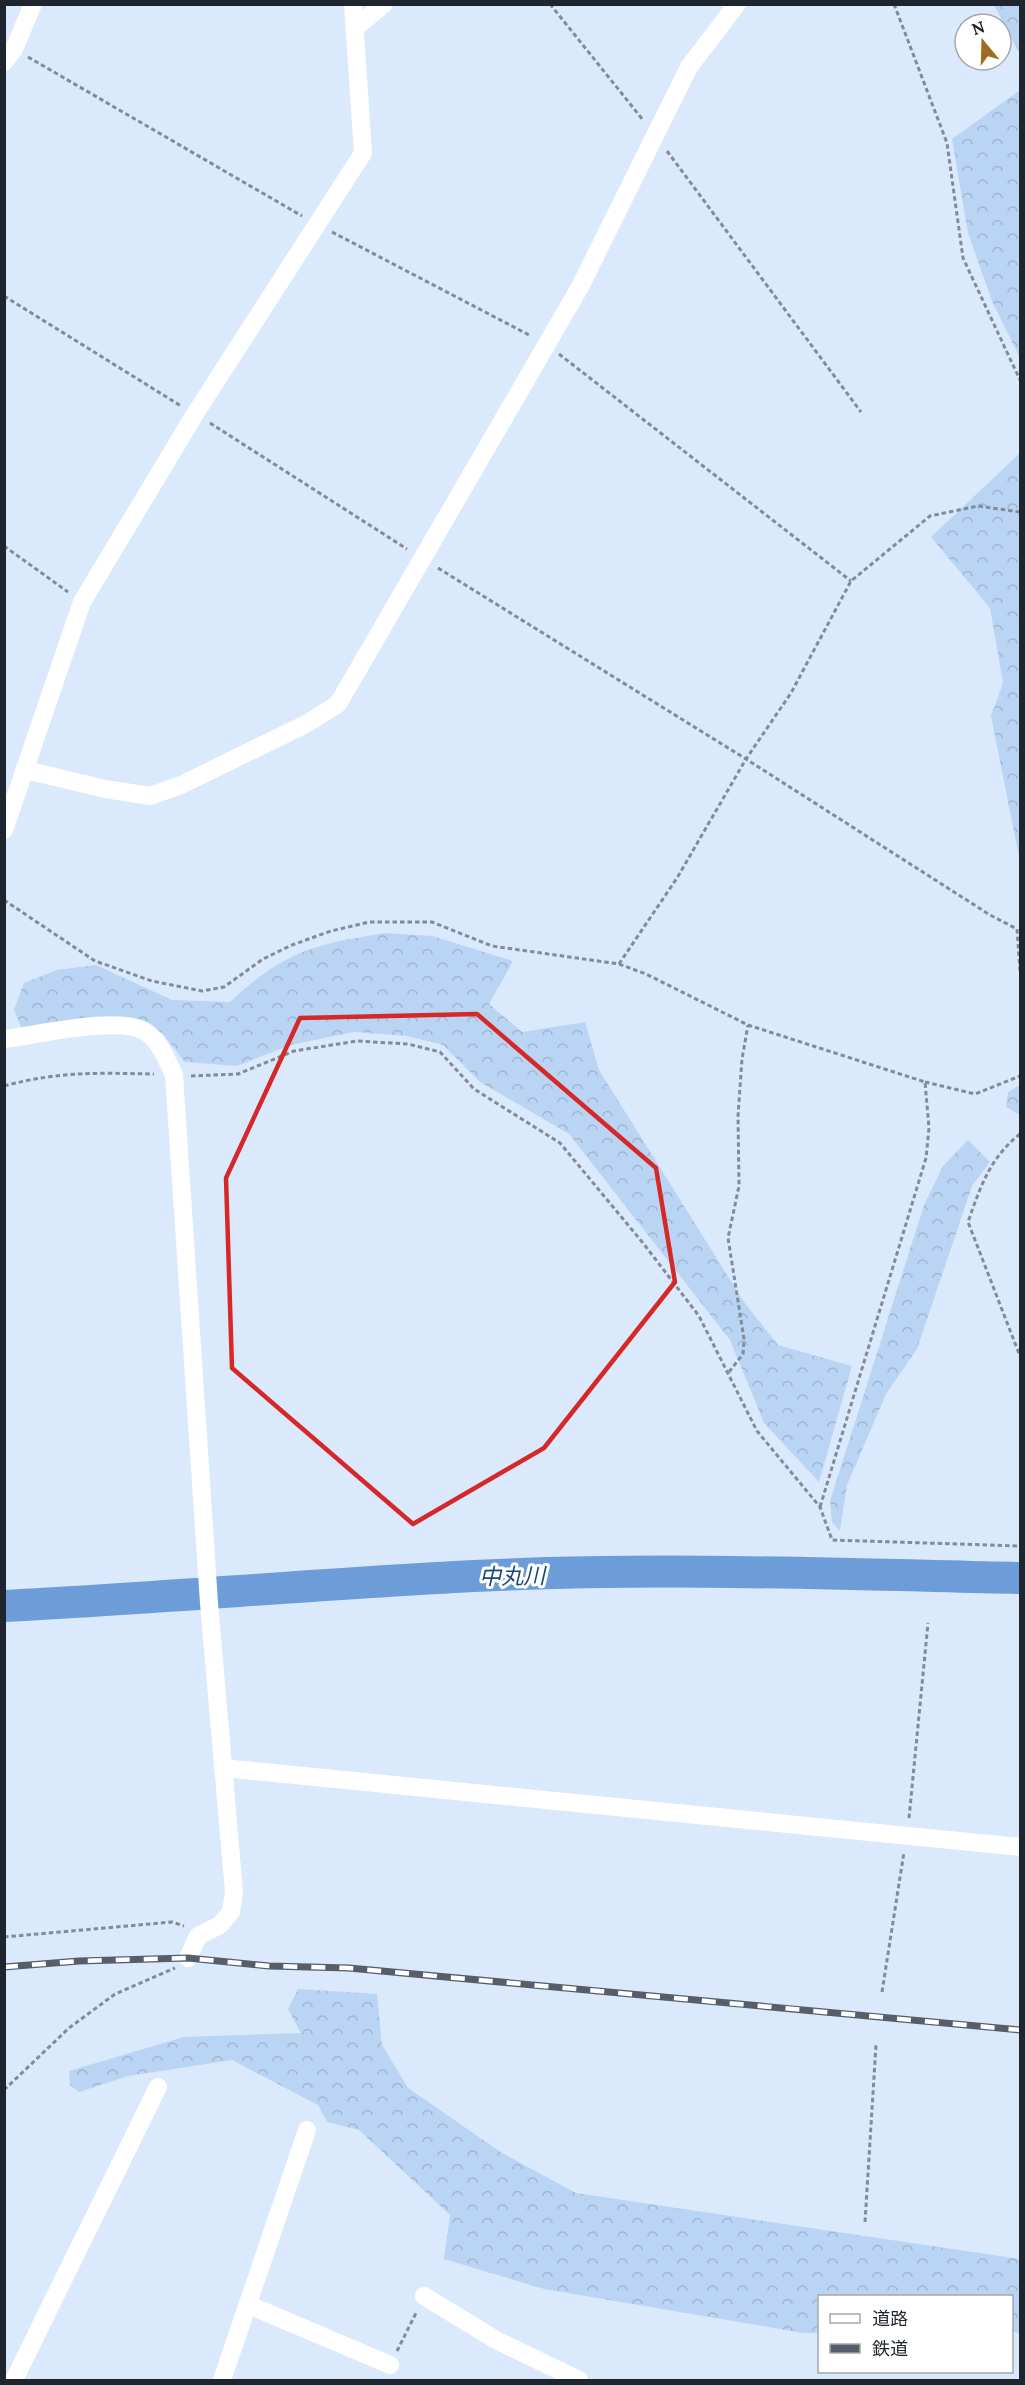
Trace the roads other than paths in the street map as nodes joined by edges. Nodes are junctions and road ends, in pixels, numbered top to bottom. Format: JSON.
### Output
{"nodes":[{"id":1,"x":33,"y":4,"type":"edge"},
{"id":2,"x":353,"y":4,"type":"edge"},
{"id":3,"x":384,"y":4,"type":"edge"},
{"id":4,"x":737,"y":4,"type":"edge"},
{"id":5,"x":355,"y":28,"type":"junction"},
{"id":6,"x":9,"y":56,"type":"edge"},
{"id":7,"x":26,"y":771,"type":"junction"},
{"id":8,"x":4,"y":830,"type":"edge"},
{"id":9,"x":4,"y":1040,"type":"edge"},
{"id":10,"x":223,"y":1768,"type":"junction"},
{"id":11,"x":1020,"y":1847,"type":"edge"},
{"id":12,"x":188,"y":1958,"type":"road end"},
{"id":13,"x":158,"y":2087,"type":"dead end"},
{"id":14,"x":307,"y":2130,"type":"dead end"},
{"id":15,"x":424,"y":2296,"type":"road end"},
{"id":16,"x":249,"y":2305,"type":"junction"},
{"id":17,"x":390,"y":2365,"type":"road end"},
{"id":18,"x":14,"y":2380,"type":"edge"},
{"id":19,"x":222,"y":2380,"type":"edge"},
{"id":20,"x":579,"y":2380,"type":"edge"}],
"edges":[{"from":1,"to":6,"type":"street"},
{"from":2,"to":5,"type":"street"},
{"from":3,"to":5,"type":"street"},
{"from":4,"to":7,"type":"street"},
{"from":5,"to":7,"type":"street"},
{"from":7,"to":8,"type":"street"},
{"from":9,"to":10,"type":"street"},
{"from":10,"to":11,"type":"street"},
{"from":10,"to":12,"type":"street"},
{"from":13,"to":18,"type":"street"},
{"from":14,"to":16,"type":"street"},
{"from":15,"to":20,"type":"street"},
{"from":16,"to":17,"type":"street"},
{"from":16,"to":19,"type":"street"}]}
